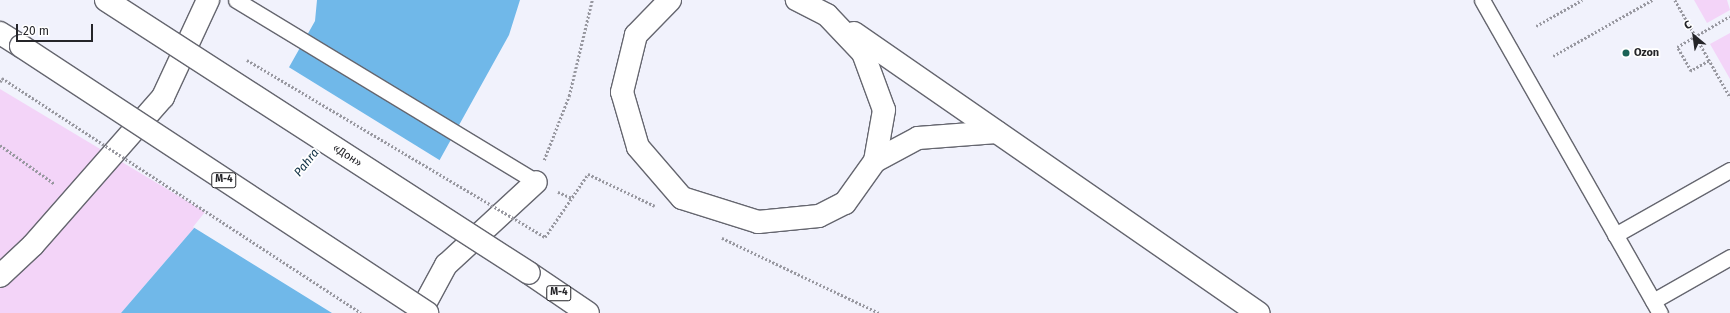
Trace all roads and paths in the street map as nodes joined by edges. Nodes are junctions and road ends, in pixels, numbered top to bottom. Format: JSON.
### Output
{"nodes":[{"id":1,"x":106,"y":0,"type":"edge"},
{"id":2,"x":208,"y":0,"type":"edge"},
{"id":3,"x":236,"y":0,"type":"edge"},
{"id":4,"x":592,"y":0,"type":"edge"},
{"id":5,"x":670,"y":0,"type":"edge"},
{"id":6,"x":797,"y":0,"type":"edge"},
{"id":7,"x":806,"y":0,"type":"edge"},
{"id":8,"x":1482,"y":0,"type":"edge"},
{"id":9,"x":1582,"y":0,"type":"edge"},
{"id":10,"x":1652,"y":0,"type":"edge"},
{"id":11,"x":1675,"y":0,"type":"edge"},
{"id":12,"x":827,"y":15,"type":"junction"},
{"id":13,"x":1730,"y":16,"type":"edge"},
{"id":14,"x":1536,"y":26,"type":"dead end"},
{"id":15,"x":0,"y":33,"type":"edge"},
{"id":16,"x":1695,"y":36,"type":"junction"},
{"id":17,"x":1553,"y":56,"type":"dead end"},
{"id":18,"x":243,"y":57,"type":"dead end"},
{"id":19,"x":1709,"y":61,"type":"junction"},
{"id":20,"x":0,"y":82,"type":"edge"},
{"id":21,"x":1730,"y":97,"type":"edge"},
{"id":22,"x":997,"y":132,"type":"junction"},
{"id":23,"x":0,"y":145,"type":"edge"},
{"id":24,"x":875,"y":162,"type":"junction"},
{"id":25,"x":1730,"y":170,"type":"edge"},
{"id":26,"x":536,"y":182,"type":"junction"},
{"id":27,"x":74,"y":198,"type":"junction"},
{"id":28,"x":659,"y":208,"type":"dead end"},
{"id":29,"x":716,"y":235,"type":"dead end"},
{"id":30,"x":1615,"y":235,"type":"junction"},
{"id":31,"x":1730,"y":257,"type":"edge"},
{"id":32,"x":0,"y":276,"type":"edge"},
{"id":33,"x":1656,"y":307,"type":"edge"},
{"id":34,"x":361,"y":313,"type":"edge"},
{"id":35,"x":420,"y":313,"type":"edge"},
{"id":36,"x":427,"y":313,"type":"edge"},
{"id":37,"x":588,"y":313,"type":"edge"},
{"id":38,"x":879,"y":313,"type":"edge"},
{"id":39,"x":1259,"y":313,"type":"edge"}],
"edges":[{"from":1,"to":37,"type":"main road","name":"«Дон»","number":"М-4","bridge":true},
{"from":2,"to":27,"type":"main road"},
{"from":3,"to":26,"type":"lane"},
{"from":4,"to":26,"type":"path"},
{"from":5,"to":24,"type":"main road"},
{"from":6,"to":12,"type":"main road"},
{"from":7,"to":12,"type":"main road"},
{"from":8,"to":30,"type":"lane"},
{"from":9,"to":14,"type":"path"},
{"from":10,"to":17,"type":"path"},
{"from":11,"to":16,"type":"path"},
{"from":12,"to":22,"type":"main road"},
{"from":12,"to":24,"type":"main road"},
{"from":13,"to":16,"type":"path"},
{"from":15,"to":36,"type":"main road","number":"М-4","bridge":true},
{"from":16,"to":19,"type":"path"},
{"from":16,"to":19,"type":"path"},
{"from":18,"to":28,"type":"path","bridge":true},
{"from":19,"to":21,"type":"path"},
{"from":20,"to":34,"type":"path","bridge":true},
{"from":22,"to":24,"type":"main road"},
{"from":22,"to":39,"type":"main road"},
{"from":23,"to":27,"type":"path"},
{"from":25,"to":30,"type":"lane"},
{"from":26,"to":35,"type":"main road"},
{"from":27,"to":32,"type":"main road"},
{"from":29,"to":38,"type":"path"},
{"from":30,"to":33,"type":"lane"},
{"from":31,"to":33,"type":"lane"}]}
